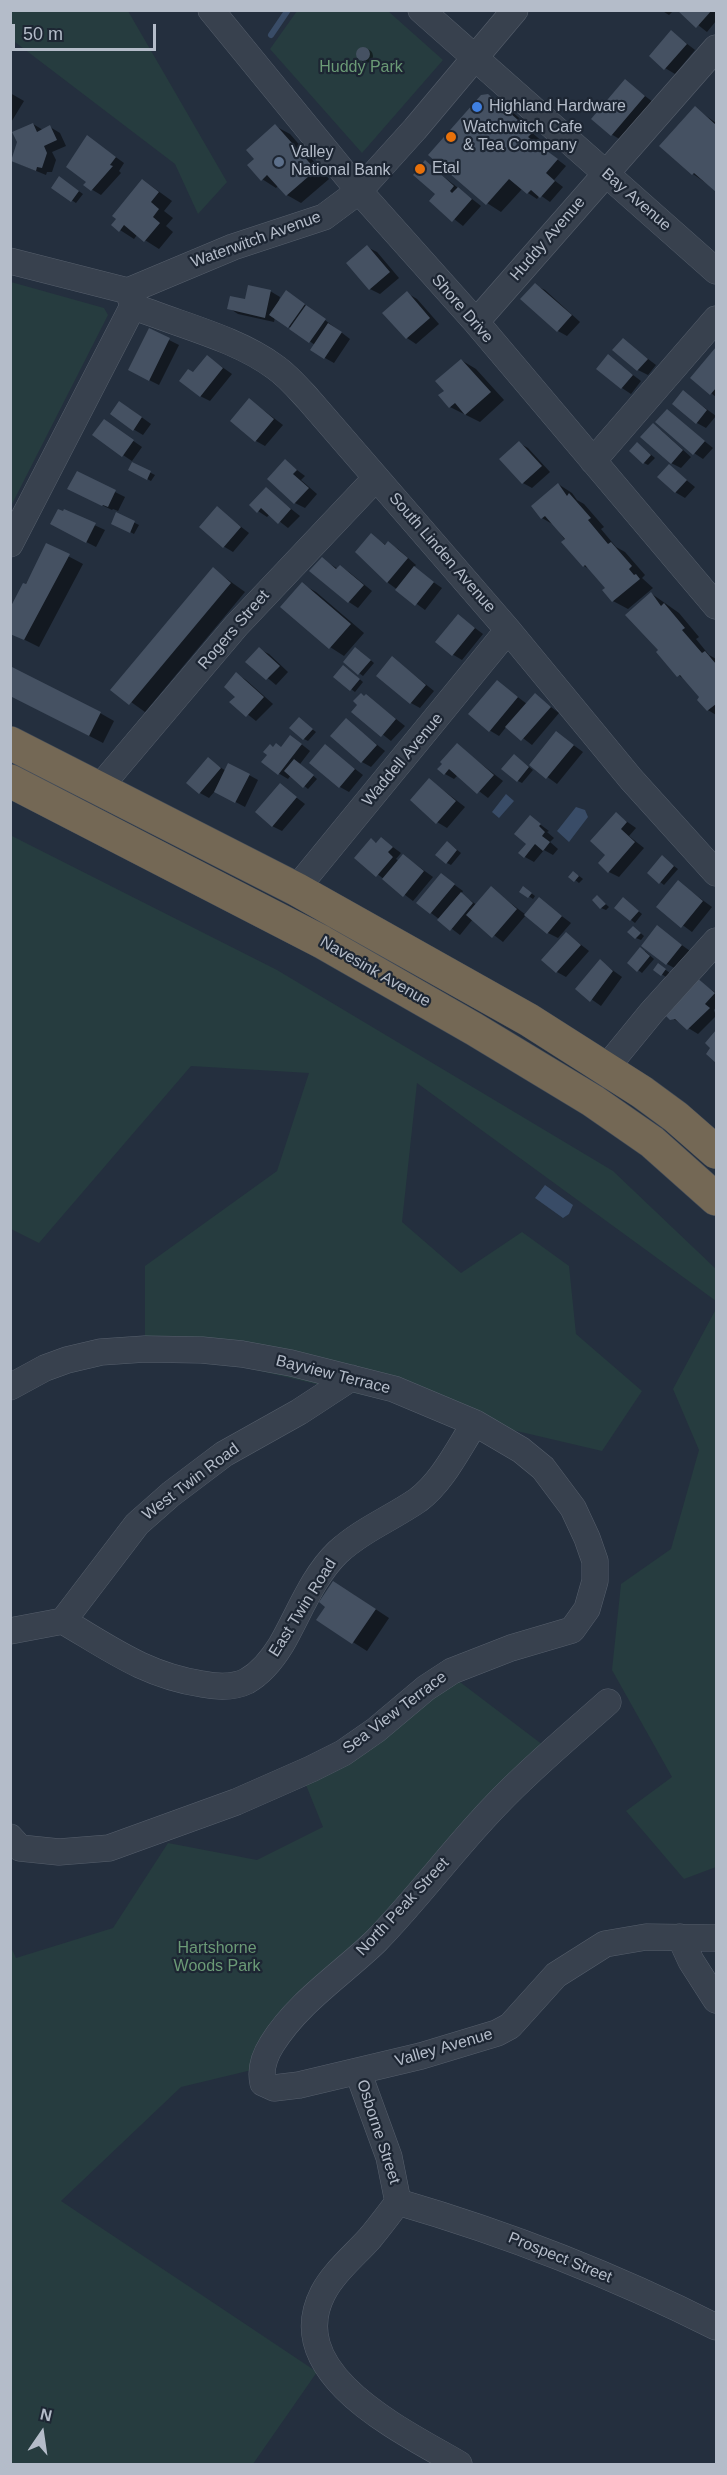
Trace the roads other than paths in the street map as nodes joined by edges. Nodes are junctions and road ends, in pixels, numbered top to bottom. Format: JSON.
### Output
{"nodes":[{"id":1,"x":211,"y":10,"type":"edge"},
{"id":2,"x":421,"y":10,"type":"edge"},
{"id":3,"x":515,"y":10,"type":"edge"},
{"id":4,"x":717,"y":48,"type":"edge"},
{"id":5,"x":475,"y":58,"type":"junction"},
{"id":6,"x":606,"y":173,"type":"junction"},
{"id":7,"x":359,"y":191,"type":"junction"},
{"id":8,"x":10,"y":261,"type":"edge"},
{"id":9,"x":717,"y":271,"type":"edge"},
{"id":10,"x":130,"y":299,"type":"junction"},
{"id":11,"x":717,"y":319,"type":"edge"},
{"id":12,"x":476,"y":322,"type":"junction"},
{"id":13,"x":593,"y":461,"type":"junction"},
{"id":14,"x":375,"y":478,"type":"junction"},
{"id":15,"x":10,"y":544,"type":"edge"},
{"id":16,"x":717,"y":606,"type":"edge"},
{"id":17,"x":508,"y":630,"type":"junction"},
{"id":18,"x":10,"y":743,"type":"edge"},
{"id":19,"x":10,"y":782,"type":"edge"},
{"id":20,"x":99,"y":788,"type":"junction"},
{"id":21,"x":717,"y":873,"type":"edge"},
{"id":22,"x":296,"y":889,"type":"junction"},
{"id":23,"x":717,"y":941,"type":"edge"},
{"id":24,"x":606,"y":1068,"type":"junction"},
{"id":25,"x":717,"y":1152,"type":"edge"},
{"id":26,"x":717,"y":1199,"type":"edge"},
{"id":27,"x":351,"y":1378,"type":"junction"},
{"id":28,"x":10,"y":1387,"type":"edge"},
{"id":29,"x":475,"y":1423,"type":"junction"},
{"id":30,"x":593,"y":1555,"type":"joint"},
{"id":31,"x":63,"y":1621,"type":"junction"},
{"id":32,"x":10,"y":1631,"type":"edge"},
{"id":33,"x":608,"y":1702,"type":"dead end"},
{"id":34,"x":14,"y":1847,"type":"edge"},
{"id":35,"x":680,"y":1938,"type":"junction"},
{"id":36,"x":717,"y":1938,"type":"edge"},
{"id":37,"x":717,"y":2000,"type":"edge"},
{"id":38,"x":358,"y":2072,"type":"junction"},
{"id":39,"x":320,"y":2080,"type":"joint"},
{"id":40,"x":398,"y":2202,"type":"junction"},
{"id":41,"x":717,"y":2327,"type":"edge"},
{"id":42,"x":459,"y":2464,"type":"edge"}],
"edges":[{"from":1,"to":7,"type":"street","name":"Shore Drive"},
{"from":2,"to":5,"type":"street","name":"Bay Avenue"},
{"from":3,"to":5,"type":"street","name":"Waterwitch Avenue"},
{"from":4,"to":6,"type":"street","name":"Huddy Avenue"},
{"from":5,"to":6,"type":"street","name":"Bay Avenue"},
{"from":5,"to":7,"type":"street","name":"Waterwitch Avenue"},
{"from":6,"to":9,"type":"street","name":"Bay Avenue"},
{"from":6,"to":12,"type":"street","name":"Huddy Avenue"},
{"from":7,"to":10,"type":"street","name":"Waterwitch Avenue"},
{"from":7,"to":12,"type":"street","name":"Shore Drive"},
{"from":8,"to":10,"type":"street","name":"South Linden Avenue"},
{"from":10,"to":14,"type":"street","name":"South Linden Avenue"},
{"from":10,"to":15,"type":"street"},
{"from":11,"to":13,"type":"street"},
{"from":12,"to":13,"type":"street","name":"Shore Drive"},
{"from":13,"to":16,"type":"street","name":"Shore Drive"},
{"from":14,"to":17,"type":"street","name":"South Linden Avenue"},
{"from":14,"to":20,"type":"street","name":"Rogers Street"},
{"from":17,"to":21,"type":"street","name":"South Linden Avenue"},
{"from":17,"to":22,"type":"street","name":"Waddell Avenue"},
{"from":18,"to":20,"type":"highway","name":"Navesink Avenue"},
{"from":19,"to":26,"type":"highway","name":"Navesink Avenue"},
{"from":20,"to":22,"type":"highway","name":"Navesink Avenue"},
{"from":22,"to":24,"type":"highway","name":"Navesink Avenue"},
{"from":23,"to":24,"type":"street"},
{"from":24,"to":25,"type":"highway","name":"Navesink Avenue"},
{"from":27,"to":28,"type":"street","name":"Bayview Terrace"},
{"from":27,"to":29,"type":"street","name":"Bayview Terrace"},
{"from":27,"to":31,"type":"street","name":"West Twin Road"},
{"from":29,"to":30,"type":"street","name":"Bayview Terrace"},
{"from":29,"to":31,"type":"street","name":"East Twin Road"},
{"from":30,"to":34,"type":"street","name":"Sea View Terrace"},
{"from":31,"to":32,"type":"street"},
{"from":33,"to":39,"type":"street","name":"North Peak Street"},
{"from":35,"to":36,"type":"street","name":"Valley Avenue"},
{"from":35,"to":37,"type":"street"},
{"from":35,"to":38,"type":"street","name":"Valley Avenue"},
{"from":38,"to":39,"type":"street","name":"Valley Avenue"},
{"from":38,"to":40,"type":"street","name":"Osborne Street"},
{"from":40,"to":41,"type":"street","name":"Prospect Street"},
{"from":40,"to":42,"type":"street","name":"Osborne Street"}]}
